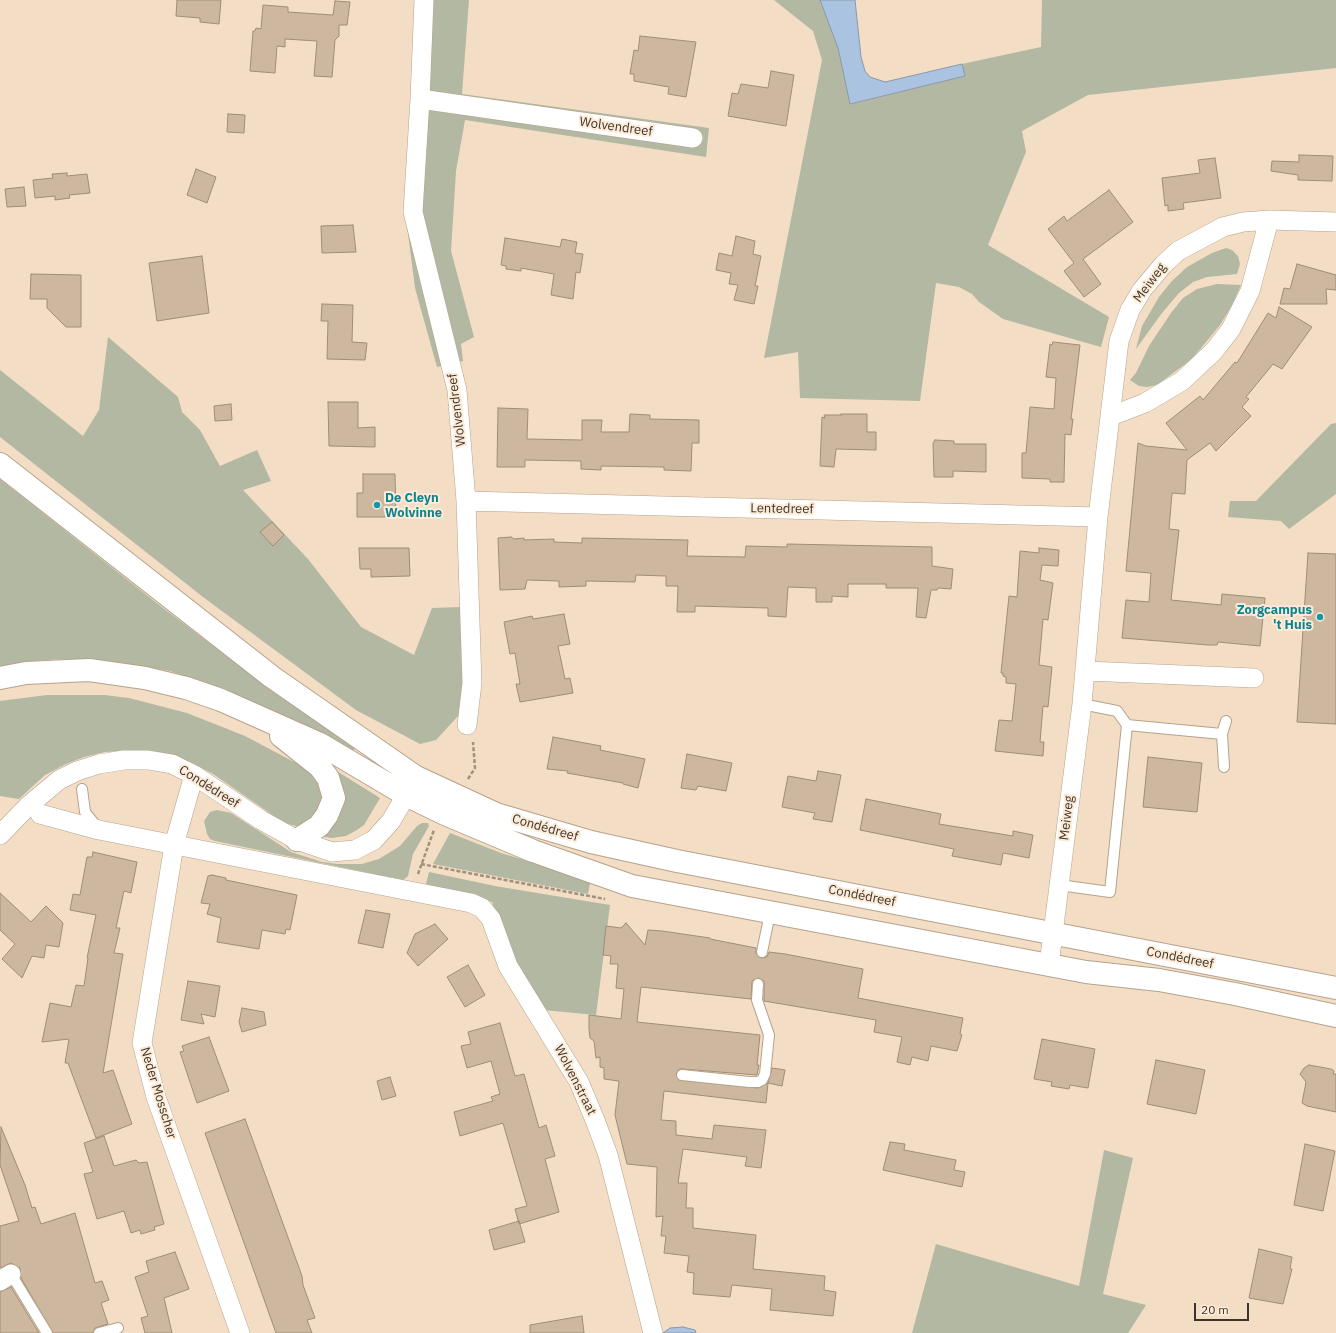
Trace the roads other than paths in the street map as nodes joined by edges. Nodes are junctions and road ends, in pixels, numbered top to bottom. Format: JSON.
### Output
{"nodes":[{"id":1,"x":424,"y":0,"type":"edge"},
{"id":2,"x":420,"y":99,"type":"junction"},
{"id":3,"x":693,"y":138,"type":"dead end"},
{"id":4,"x":1270,"y":220,"type":"junction"},
{"id":5,"x":1336,"y":222,"type":"edge"},
{"id":6,"x":1111,"y":416,"type":"junction"},
{"id":7,"x":0,"y":464,"type":"edge"},
{"id":8,"x":466,"y":501,"type":"junction"},
{"id":9,"x":1098,"y":517,"type":"junction"},
{"id":10,"x":1086,"y":671,"type":"junction"},
{"id":11,"x":0,"y":678,"type":"edge"},
{"id":12,"x":1254,"y":678,"type":"dead end"},
{"id":13,"x":1082,"y":704,"type":"junction"},
{"id":14,"x":263,"y":718,"type":"junction"},
{"id":15,"x":1226,"y":722,"type":"dead end"},
{"id":16,"x":467,"y":725,"type":"dead end"},
{"id":17,"x":1127,"y":725,"type":"junction"},
{"id":18,"x":1222,"y":734,"type":"junction"},
{"id":19,"x":1224,"y":767,"type":"dead end"},
{"id":20,"x":194,"y":774,"type":"junction"},
{"id":21,"x":411,"y":786,"type":"junction"},
{"id":22,"x":82,"y":789,"type":"dead end"},
{"id":23,"x":40,"y":814,"type":"dead end"},
{"id":24,"x":99,"y":830,"type":"junction"},
{"id":25,"x":0,"y":835,"type":"edge"},
{"id":26,"x":296,"y":840,"type":"junction"},
{"id":27,"x":174,"y":845,"type":"junction"},
{"id":28,"x":1059,"y":885,"type":"junction"},
{"id":29,"x":770,"y":913,"type":"junction"},
{"id":30,"x":1053,"y":933,"type":"junction"},
{"id":31,"x":762,"y":952,"type":"dead end"},
{"id":32,"x":1049,"y":965,"type":"junction"},
{"id":33,"x":758,"y":984,"type":"dead end"},
{"id":34,"x":1336,"y":988,"type":"edge"},
{"id":35,"x":1336,"y":1016,"type":"edge"},
{"id":36,"x":682,"y":1075,"type":"dead end"},
{"id":37,"x":5,"y":1278,"type":"edge"},
{"id":38,"x":118,"y":1328,"type":"dead end"},
{"id":39,"x":48,"y":1333,"type":"edge"},
{"id":40,"x":99,"y":1333,"type":"edge"},
{"id":41,"x":240,"y":1333,"type":"edge"},
{"id":42,"x":653,"y":1333,"type":"edge"}],
"edges":[{"from":1,"to":2,"type":"street","name":"Wolvendreef"},
{"from":2,"to":3,"type":"street","name":"Wolvendreef"},
{"from":2,"to":8,"type":"street","name":"Wolvendreef"},
{"from":4,"to":5,"type":"street","name":"Meiweg"},
{"from":4,"to":6,"type":"street"},
{"from":4,"to":6,"type":"street","name":"Meiweg"},
{"from":6,"to":9,"type":"street","name":"Meiweg"},
{"from":7,"to":21,"type":"main road"},
{"from":8,"to":9,"type":"street","name":"Lentedreef"},
{"from":8,"to":16,"type":"street","name":"Wolvendreef"},
{"from":9,"to":10,"type":"street","name":"Meiweg"},
{"from":10,"to":12,"type":"street"},
{"from":10,"to":13,"type":"street","name":"Meiweg"},
{"from":11,"to":14,"type":"main road"},
{"from":13,"to":17,"type":"lane"},
{"from":13,"to":28,"type":"street","name":"Meiweg"},
{"from":14,"to":21,"type":"main road"},
{"from":14,"to":26,"type":"main road"},
{"from":15,"to":18,"type":"lane"},
{"from":17,"to":18,"type":"lane"},
{"from":17,"to":28,"type":"lane"},
{"from":18,"to":19,"type":"lane"},
{"from":20,"to":25,"type":"street","name":"Condédreef"},
{"from":20,"to":26,"type":"street","name":"Condédreef"},
{"from":20,"to":27,"type":"street","name":"Neder Mosscher"},
{"from":21,"to":26,"type":"street","name":"Condédreef"},
{"from":21,"to":29,"type":"main road","name":"Condédreef"},
{"from":21,"to":30,"type":"main road","name":"Condédreef"},
{"from":22,"to":24,"type":"lane"},
{"from":23,"to":24,"type":"street"},
{"from":24,"to":27,"type":"street"},
{"from":27,"to":41,"type":"street","name":"Neder Mosscher"},
{"from":27,"to":42,"type":"street","name":"Wolvenstraat"},
{"from":28,"to":30,"type":"street","name":"Meiweg"},
{"from":29,"to":31,"type":"lane"},
{"from":29,"to":32,"type":"main road","name":"Condédreef"},
{"from":30,"to":32,"type":"street","name":"Meiweg"},
{"from":30,"to":34,"type":"main road","name":"Condédreef"},
{"from":32,"to":35,"type":"main road","name":"Condédreef"},
{"from":33,"to":36,"type":"lane"},
{"from":37,"to":39,"type":"lane"},
{"from":38,"to":40,"type":"lane"}]}
